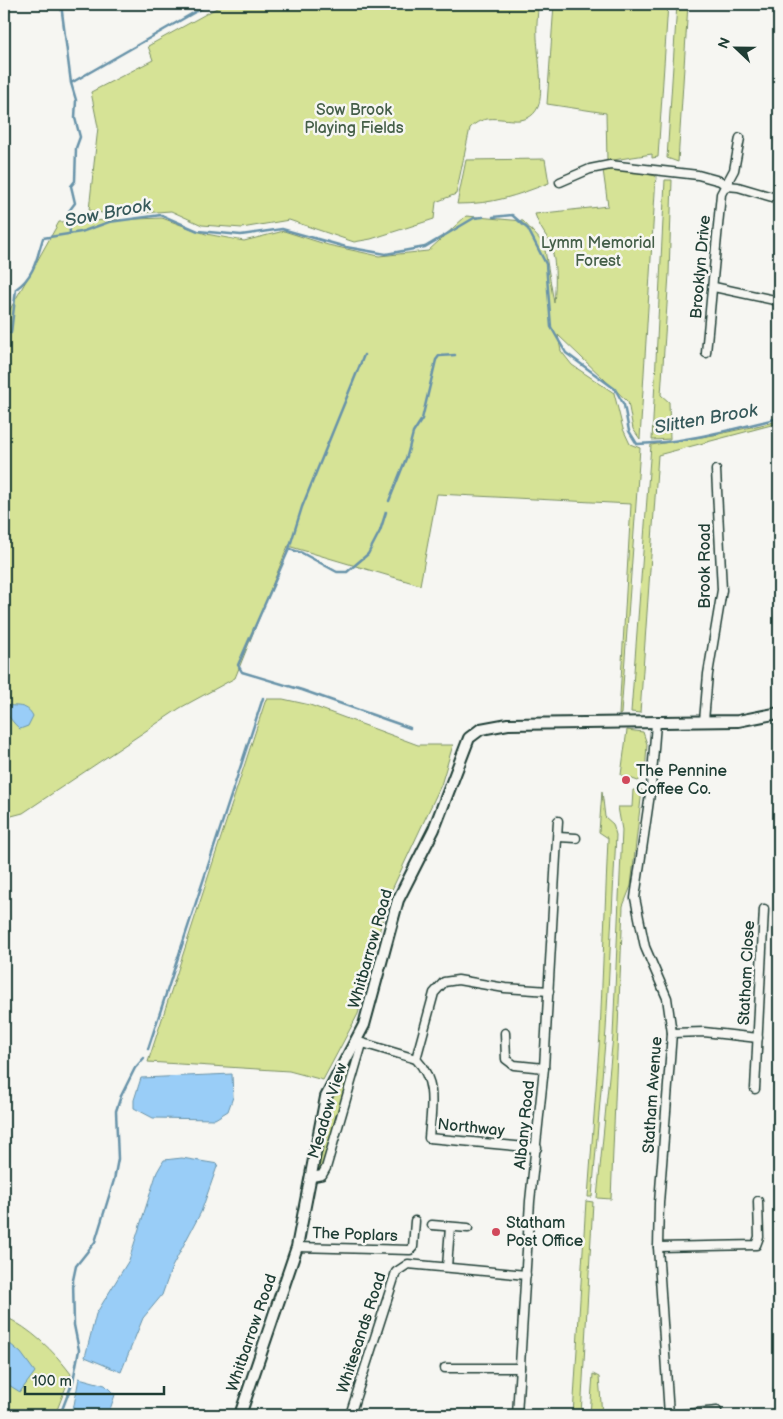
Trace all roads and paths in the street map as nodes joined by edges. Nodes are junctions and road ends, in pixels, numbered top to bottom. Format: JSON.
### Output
{"nodes":[{"id":1,"x":740,"y":138,"type":"dead end"},
{"id":2,"x":560,"y":182,"type":"dead end"},
{"id":3,"x":727,"y":186,"type":"junction"},
{"id":4,"x":779,"y":199,"type":"edge"},
{"id":5,"x":714,"y":287,"type":"junction"},
{"id":6,"x":779,"y":301,"type":"edge"},
{"id":7,"x":706,"y":352,"type":"dead end"},
{"id":8,"x":716,"y":470,"type":"dead end"},
{"id":9,"x":779,"y":713,"type":"edge"},
{"id":10,"x":704,"y":721,"type":"junction"},
{"id":11,"x":656,"y":723,"type":"junction"},
{"id":12,"x":558,"y":821,"type":"dead end"},
{"id":13,"x":558,"y":837,"type":"junction"},
{"id":14,"x":576,"y":838,"type":"dead end"},
{"id":15,"x":764,"y":909,"type":"dead end"},
{"id":16,"x":549,"y":991,"type":"junction"},
{"id":17,"x":505,"y":1033,"type":"dead end"},
{"id":18,"x":672,"y":1033,"type":"junction"},
{"id":19,"x":758,"y":1038,"type":"junction"},
{"id":20,"x":359,"y":1043,"type":"junction"},
{"id":21,"x":416,"y":1059,"type":"junction"},
{"id":22,"x":544,"y":1068,"type":"junction"},
{"id":23,"x":755,"y":1089,"type":"dead end"},
{"id":24,"x":537,"y":1148,"type":"junction"},
{"id":25,"x":312,"y":1177,"type":"junction"},
{"id":26,"x":758,"y":1200,"type":"dead end"},
{"id":27,"x":415,"y":1221,"type":"dead end"},
{"id":28,"x":432,"y":1225,"type":"dead end"},
{"id":29,"x":450,"y":1226,"type":"junction"},
{"id":30,"x":468,"y":1228,"type":"dead end"},
{"id":31,"x":297,"y":1247,"type":"junction"},
{"id":32,"x":658,"y":1247,"type":"junction"},
{"id":33,"x":447,"y":1268,"type":"junction"},
{"id":34,"x":526,"y":1275,"type":"junction"},
{"id":35,"x":445,"y":1368,"type":"dead end"},
{"id":36,"x":520,"y":1368,"type":"junction"},
{"id":37,"x":718,"y":1411,"type":"dead end"},
{"id":38,"x":240,"y":1415,"type":"edge"},
{"id":39,"x":350,"y":1415,"type":"edge"},
{"id":40,"x":517,"y":1415,"type":"edge"},
{"id":41,"x":669,"y":1415,"type":"edge"},
{"id":42,"x":676,"y":1415,"type":"edge"}],
"edges":[{"from":1,"to":3,"type":"street","name":"Brooklyn Drive"},
{"from":2,"to":3,"type":"street"},
{"from":3,"to":4,"type":"street"},
{"from":3,"to":5,"type":"street","name":"Brooklyn Drive"},
{"from":5,"to":6,"type":"street"},
{"from":5,"to":7,"type":"street","name":"Brooklyn Drive"},
{"from":8,"to":10,"type":"street","name":"Brook Road"},
{"from":9,"to":10,"type":"street","name":"Whitbarrow Road"},
{"from":10,"to":11,"type":"street","name":"Whitbarrow Road"},
{"from":11,"to":18,"type":"street","name":"Statham Avenue"},
{"from":11,"to":20,"type":"street","name":"Whitbarrow Road"},
{"from":12,"to":13,"type":"street","name":"Albany Road"},
{"from":13,"to":14,"type":"street"},
{"from":13,"to":16,"type":"street","name":"Albany Road"},
{"from":15,"to":19,"type":"street","name":"Statham Close"},
{"from":16,"to":21,"type":"street"},
{"from":16,"to":22,"type":"street","name":"Albany Road"},
{"from":17,"to":22,"type":"street"},
{"from":18,"to":19,"type":"street","name":"Statham Close"},
{"from":18,"to":32,"type":"street","name":"Statham Avenue"},
{"from":19,"to":23,"type":"street","name":"Statham Close"},
{"from":20,"to":21,"type":"street"},
{"from":20,"to":25,"type":"street","name":"Whitbarrow Road"},
{"from":20,"to":25,"type":"street","name":"Meadow View"},
{"from":21,"to":24,"type":"street","name":"Northway"},
{"from":22,"to":24,"type":"street","name":"Albany Road"},
{"from":24,"to":34,"type":"street","name":"Albany Road"},
{"from":25,"to":31,"type":"street","name":"Whitbarrow Road"},
{"from":26,"to":32,"type":"street"},
{"from":27,"to":31,"type":"street","name":"The Poplars"},
{"from":28,"to":29,"type":"street"},
{"from":29,"to":30,"type":"street"},
{"from":29,"to":33,"type":"street"},
{"from":31,"to":38,"type":"street","name":"Whitbarrow Road"},
{"from":32,"to":41,"type":"street","name":"Statham Avenue"},
{"from":33,"to":34,"type":"street","name":"Whitesands Road"},
{"from":33,"to":39,"type":"street","name":"Whitesands Road"},
{"from":34,"to":36,"type":"street","name":"Albany Road"},
{"from":35,"to":36,"type":"street"},
{"from":36,"to":40,"type":"street","name":"Albany Road"},
{"from":37,"to":42,"type":"street"}]}
